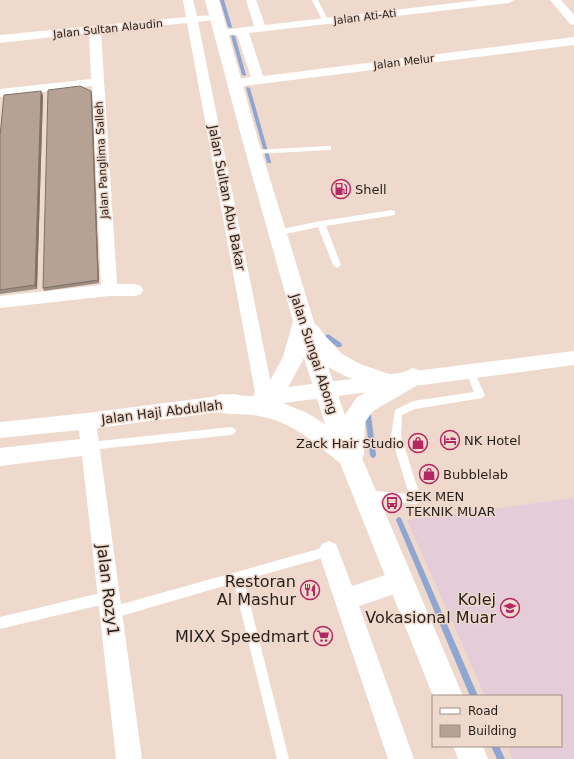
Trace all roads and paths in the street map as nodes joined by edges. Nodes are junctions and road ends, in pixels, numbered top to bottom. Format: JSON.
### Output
{"nodes":[{"id":1,"x":188,"y":0,"type":"edge"},
{"id":2,"x":212,"y":0,"type":"edge"},
{"id":3,"x":251,"y":0,"type":"edge"},
{"id":4,"x":315,"y":0,"type":"edge"},
{"id":5,"x":509,"y":0,"type":"edge"},
{"id":6,"x":555,"y":0,"type":"edge"},
{"id":7,"x":192,"y":20,"type":"junction"},
{"id":8,"x":326,"y":22,"type":"junction"},
{"id":9,"x":574,"y":22,"type":"edge"},
{"id":10,"x":219,"y":25,"type":"junction"},
{"id":11,"x":262,"y":29,"type":"junction"},
{"id":12,"x":95,"y":30,"type":"junction"},
{"id":13,"x":242,"y":31,"type":"junction"},
{"id":14,"x":0,"y":39,"type":"edge"},
{"id":15,"x":574,"y":41,"type":"edge"},
{"id":16,"x":258,"y":80,"type":"junction"},
{"id":17,"x":98,"y":82,"type":"junction"},
{"id":18,"x":235,"y":83,"type":"junction"},
{"id":19,"x":0,"y":93,"type":"edge"},
{"id":20,"x":329,"y":148,"type":"dead end"},
{"id":21,"x":252,"y":152,"type":"junction"},
{"id":22,"x":392,"y":213,"type":"dead end"},
{"id":23,"x":321,"y":224,"type":"junction"},
{"id":24,"x":277,"y":233,"type":"junction"},
{"id":25,"x":336,"y":265,"type":"dead end"},
{"id":26,"x":108,"y":290,"type":"junction"},
{"id":27,"x":135,"y":290,"type":"dead end"},
{"id":28,"x":0,"y":302,"type":"edge"},
{"id":29,"x":303,"y":319,"type":"junction"},
{"id":30,"x":574,"y":358,"type":"edge"},
{"id":31,"x":470,"y":371,"type":"junction"},
{"id":32,"x":413,"y":377,"type":"junction"},
{"id":33,"x":387,"y":381,"type":"junction"},
{"id":34,"x":324,"y":390,"type":"junction"},
{"id":35,"x":268,"y":396,"type":"junction"},
{"id":36,"x":221,"y":404,"type":"junction"},
{"id":37,"x":87,"y":421,"type":"junction"},
{"id":38,"x":0,"y":430,"type":"edge"},
{"id":39,"x":231,"y":431,"type":"dead end"},
{"id":40,"x":90,"y":446,"type":"junction"},
{"id":41,"x":0,"y":457,"type":"edge"},
{"id":42,"x":350,"y":460,"type":"junction"},
{"id":43,"x":366,"y":495,"type":"junction"},
{"id":44,"x":329,"y":551,"type":"joint"},
{"id":45,"x":238,"y":577,"type":"junction"},
{"id":46,"x":401,"y":581,"type":"junction"},
{"id":47,"x":346,"y":599,"type":"junction"},
{"id":48,"x":110,"y":605,"type":"junction"},
{"id":49,"x":0,"y":623,"type":"edge"},
{"id":50,"x":448,"y":695,"type":"edge"},
{"id":51,"x":468,"y":747,"type":"edge"},
{"id":52,"x":129,"y":759,"type":"edge"},
{"id":53,"x":284,"y":759,"type":"edge"},
{"id":54,"x":402,"y":759,"type":"edge"},
{"id":55,"x":473,"y":759,"type":"edge"}],
"edges":[{"from":1,"to":7,"type":"street","name":"Jalan Sultan Abu Bakar"},
{"from":2,"to":10,"type":"street","name":"Jalan Sungai Abong"},
{"from":3,"to":11,"type":"street"},
{"from":4,"to":8,"type":"lane"},
{"from":5,"to":8,"type":"street","name":"Jalan Ati-Ati"},
{"from":6,"to":9,"type":"street"},
{"from":7,"to":10,"type":"street","name":"Jalan Sultan Alaudin"},
{"from":7,"to":12,"type":"street","name":"Jalan Sultan Alaudin"},
{"from":7,"to":35,"type":"street","name":"Jalan Sultan Abu Bakar"},
{"from":8,"to":11,"type":"street","name":"Jalan Ati-Ati"},
{"from":10,"to":13,"type":"street","name":"Jalan Ati-Ati"},
{"from":10,"to":18,"type":"street","name":"Jalan Sungai Abong"},
{"from":11,"to":13,"type":"street","name":"Jalan Ati-Ati"},
{"from":12,"to":14,"type":"street","name":"Jalan Sultan Alaudin"},
{"from":12,"to":17,"type":"street","name":"Jalan Panglima Salleh"},
{"from":13,"to":16,"type":"street"},
{"from":15,"to":16,"type":"street","name":"Jalan Melur"},
{"from":16,"to":18,"type":"street","name":"Jalan Melur"},
{"from":17,"to":19,"type":"street"},
{"from":17,"to":26,"type":"street","name":"Jalan Panglima Salleh"},
{"from":18,"to":21,"type":"street","name":"Jalan Sungai Abong"},
{"from":20,"to":21,"type":"lane"},
{"from":21,"to":24,"type":"street","name":"Jalan Sungai Abong"},
{"from":22,"to":23,"type":"lane"},
{"from":23,"to":24,"type":"lane"},
{"from":23,"to":25,"type":"lane"},
{"from":24,"to":29,"type":"street","name":"Jalan Sungai Abong"},
{"from":26,"to":27,"type":"street"},
{"from":26,"to":28,"type":"street"},
{"from":29,"to":33,"type":"street"},
{"from":29,"to":34,"type":"street","name":"Jalan Sungai Abong"},
{"from":29,"to":35,"type":"street"},
{"from":30,"to":31,"type":"street","name":"Jalan Haji Abdullah"},
{"from":31,"to":32,"type":"street","name":"Jalan Haji Abdullah"},
{"from":31,"to":43,"type":"lane"},
{"from":32,"to":33,"type":"street","name":"Jalan Haji Abdullah"},
{"from":32,"to":42,"type":"street"},
{"from":33,"to":34,"type":"street","name":"Jalan Haji Abdullah"},
{"from":34,"to":35,"type":"street","name":"Jalan Haji Abdullah"},
{"from":34,"to":42,"type":"street","name":"Jalan Sungai Abong"},
{"from":35,"to":36,"type":"street","name":"Jalan Haji Abdullah"},
{"from":36,"to":37,"type":"street","name":"Jalan Haji Abdullah"},
{"from":36,"to":42,"type":"street"},
{"from":37,"to":38,"type":"street","name":"Jalan Haji Abdullah"},
{"from":37,"to":40,"type":"street","name":"Jalan Rozy1"},
{"from":39,"to":40,"type":"lane"},
{"from":40,"to":41,"type":"street"},
{"from":40,"to":48,"type":"street","name":"Jalan Rozy1"},
{"from":42,"to":43,"type":"street","name":"Jalan Sungai Abong"},
{"from":43,"to":46,"type":"street","name":"Jalan Sungai Abong"},
{"from":44,"to":45,"type":"lane"},
{"from":44,"to":47,"type":"street"},
{"from":45,"to":48,"type":"lane"},
{"from":45,"to":53,"type":"lane"},
{"from":46,"to":47,"type":"street"},
{"from":46,"to":50,"type":"street","name":"Jalan Sungai Abong"},
{"from":47,"to":54,"type":"street"},
{"from":48,"to":49,"type":"lane"},
{"from":48,"to":52,"type":"street","name":"Jalan Rozy1"},
{"from":51,"to":55,"type":"street"}]}
